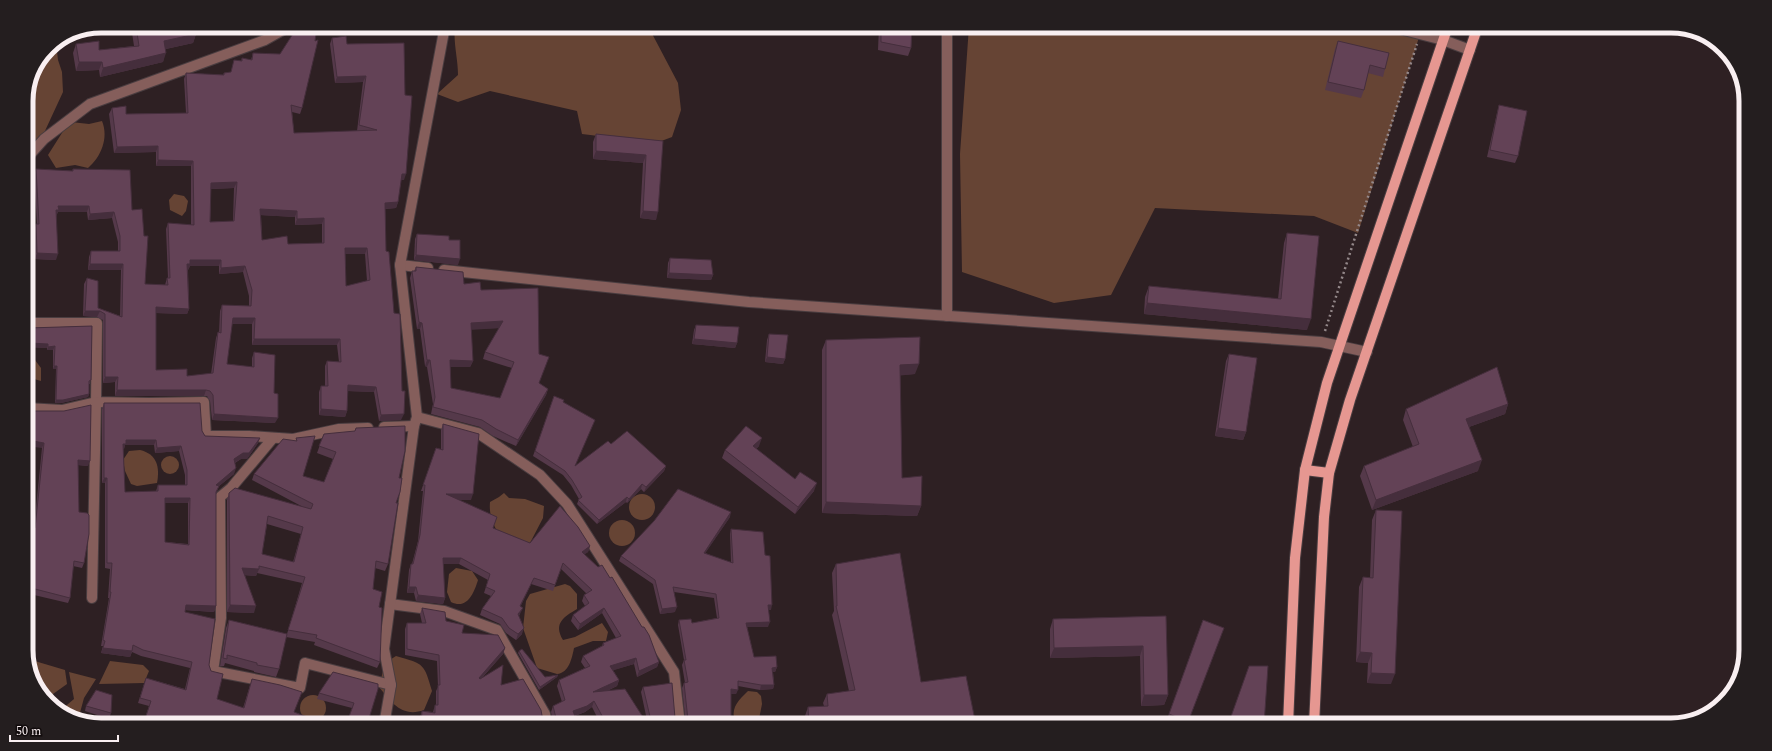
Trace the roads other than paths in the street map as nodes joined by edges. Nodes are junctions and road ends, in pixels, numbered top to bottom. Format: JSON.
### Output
{"nodes":[{"id":1,"x":278,"y":33,"type":"edge"},
{"id":2,"x":444,"y":33,"type":"edge"},
{"id":3,"x":947,"y":33,"type":"edge"},
{"id":4,"x":1416,"y":33,"type":"edge"},
{"id":5,"x":1446,"y":33,"type":"edge"},
{"id":6,"x":1476,"y":33,"type":"edge"},
{"id":7,"x":1443,"y":40,"type":"junction"},
{"id":8,"x":1470,"y":50,"type":"junction"},
{"id":9,"x":33,"y":151,"type":"edge"},
{"id":10,"x":400,"y":265,"type":"junction"},
{"id":11,"x":946,"y":316,"type":"junction"},
{"id":12,"x":33,"y":323,"type":"edge"},
{"id":13,"x":1340,"y":345,"type":"junction"},
{"id":14,"x":1367,"y":352,"type":"junction"},
{"id":15,"x":96,"y":402,"type":"junction"},
{"id":16,"x":33,"y":408,"type":"edge"},
{"id":17,"x":416,"y":421,"type":"junction"},
{"id":18,"x":273,"y":438,"type":"junction"},
{"id":19,"x":1305,"y":470,"type":"junction"},
{"id":20,"x":1329,"y":473,"type":"junction"},
{"id":21,"x":92,"y":598,"type":"dead end"},
{"id":22,"x":390,"y":604,"type":"junction"},
{"id":23,"x":391,"y":685,"type":"junction"},
{"id":24,"x":385,"y":718,"type":"edge"},
{"id":25,"x":546,"y":718,"type":"edge"},
{"id":26,"x":679,"y":718,"type":"edge"},
{"id":27,"x":1288,"y":718,"type":"edge"},
{"id":28,"x":1314,"y":718,"type":"edge"}],
"edges":[{"from":1,"to":9,"type":"street"},
{"from":2,"to":10,"type":"street"},
{"from":3,"to":11,"type":"street"},
{"from":4,"to":7,"type":"street"},
{"from":5,"to":7,"type":"main road"},
{"from":6,"to":8,"type":"main road"},
{"from":7,"to":8,"type":"street"},
{"from":7,"to":13,"type":"main road"},
{"from":8,"to":14,"type":"main road"},
{"from":10,"to":11,"type":"street"},
{"from":10,"to":17,"type":"street"},
{"from":11,"to":13,"type":"street"},
{"from":12,"to":15,"type":"street"},
{"from":13,"to":14,"type":"street"},
{"from":13,"to":19,"type":"main road"},
{"from":14,"to":20,"type":"main road"},
{"from":15,"to":16,"type":"street"},
{"from":15,"to":18,"type":"street"},
{"from":15,"to":21,"type":"street"},
{"from":17,"to":18,"type":"street"},
{"from":17,"to":22,"type":"street"},
{"from":17,"to":26,"type":"street"},
{"from":18,"to":23,"type":"street"},
{"from":19,"to":20,"type":"main road"},
{"from":19,"to":27,"type":"main road"},
{"from":20,"to":28,"type":"main road"},
{"from":22,"to":23,"type":"street"},
{"from":22,"to":25,"type":"street"},
{"from":23,"to":24,"type":"street"}]}
